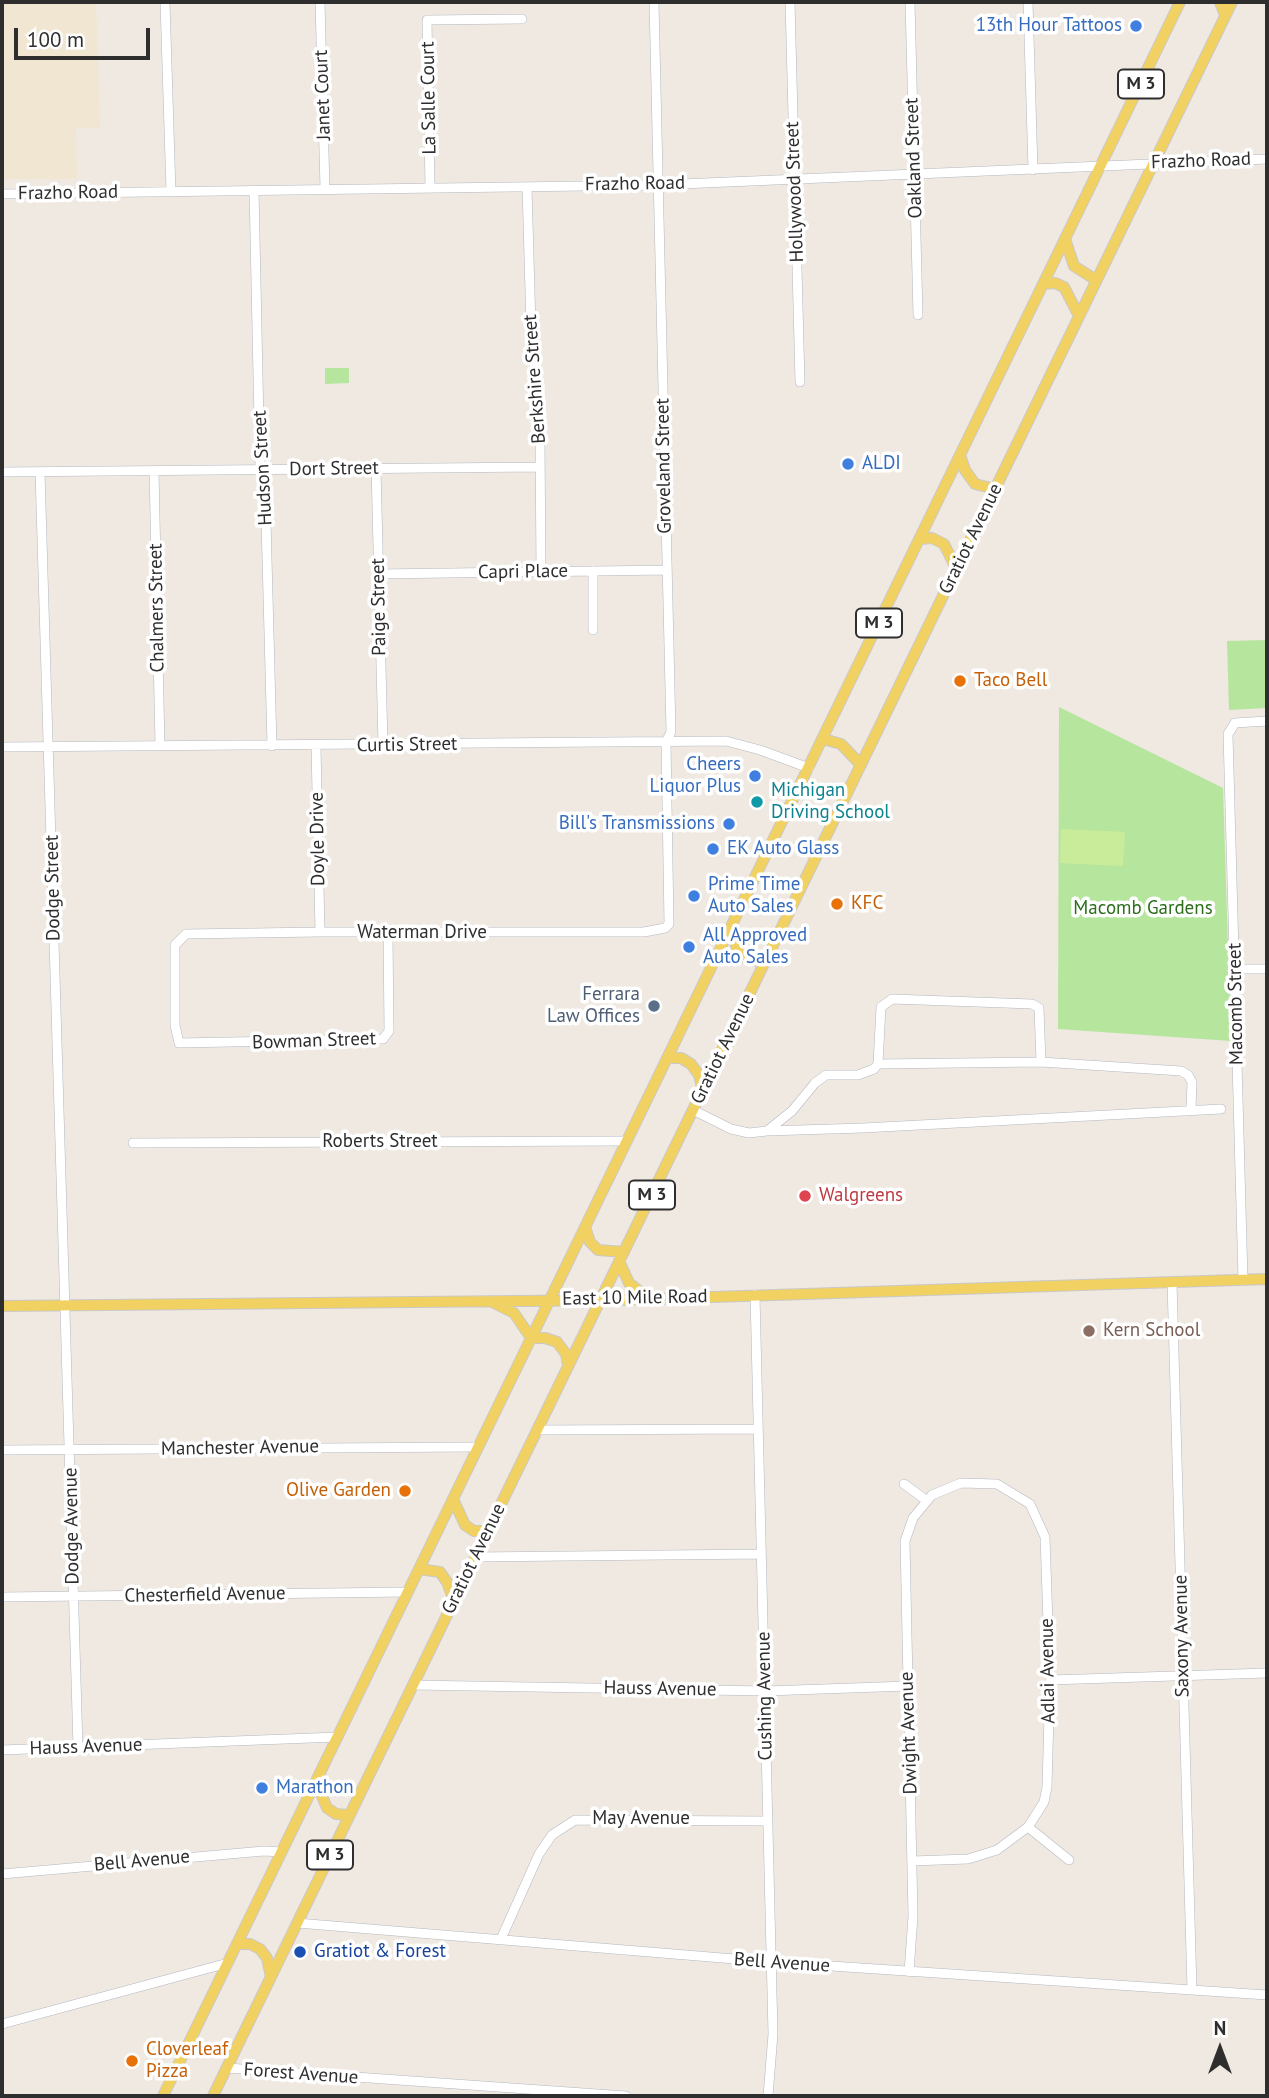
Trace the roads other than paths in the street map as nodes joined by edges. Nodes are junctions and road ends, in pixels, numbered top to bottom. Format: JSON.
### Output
{"nodes":[{"id":1,"x":165,"y":2,"type":"edge"},
{"id":2,"x":320,"y":2,"type":"edge"},
{"id":3,"x":654,"y":2,"type":"edge"},
{"id":4,"x":790,"y":2,"type":"edge"},
{"id":5,"x":910,"y":2,"type":"edge"},
{"id":6,"x":1028,"y":2,"type":"edge"},
{"id":7,"x":1181,"y":2,"type":"edge"},
{"id":8,"x":1220,"y":2,"type":"edge"},
{"id":9,"x":1232,"y":2,"type":"edge"},
{"id":10,"x":1225,"y":15,"type":"junction"},
{"id":11,"x":522,"y":19,"type":"dead end"},
{"id":12,"x":1267,"y":159,"type":"edge"},
{"id":13,"x":1153,"y":163,"type":"junction"},
{"id":14,"x":1101,"y":166,"type":"junction"},
{"id":15,"x":1033,"y":170,"type":"junction"},
{"id":16,"x":915,"y":174,"type":"junction"},
{"id":17,"x":795,"y":179,"type":"junction"},
{"id":18,"x":658,"y":185,"type":"junction"},
{"id":19,"x":527,"y":187,"type":"junction"},
{"id":20,"x":430,"y":188,"type":"junction"},
{"id":21,"x":326,"y":189,"type":"junction"},
{"id":22,"x":254,"y":190,"type":"junction"},
{"id":23,"x":171,"y":191,"type":"junction"},
{"id":24,"x":2,"y":194,"type":"edge"},
{"id":25,"x":1065,"y":239,"type":"junction"},
{"id":26,"x":1096,"y":280,"type":"junction"},
{"id":27,"x":1043,"y":284,"type":"junction"},
{"id":28,"x":918,"y":315,"type":"dead end"},
{"id":29,"x":1079,"y":316,"type":"junction"},
{"id":30,"x":800,"y":382,"type":"dead end"},
{"id":31,"x":960,"y":455,"type":"junction"},
{"id":32,"x":540,"y":467,"type":"junction"},
{"id":33,"x":376,"y":468,"type":"junction"},
{"id":34,"x":260,"y":470,"type":"junction"},
{"id":35,"x":154,"y":471,"type":"junction"},
{"id":36,"x":2,"y":472,"type":"edge"},
{"id":37,"x":40,"y":472,"type":"junction"},
{"id":38,"x":995,"y":489,"type":"junction"},
{"id":39,"x":920,"y":539,"type":"junction"},
{"id":40,"x":956,"y":568,"type":"junction"},
{"id":41,"x":667,"y":570,"type":"junction"},
{"id":42,"x":593,"y":571,"type":"junction"},
{"id":43,"x":541,"y":572,"type":"junction"},
{"id":44,"x":378,"y":574,"type":"junction"},
{"id":45,"x":593,"y":629,"type":"dead end"},
{"id":46,"x":1267,"y":721,"type":"edge"},
{"id":47,"x":823,"y":739,"type":"junction"},
{"id":48,"x":666,"y":741,"type":"junction"},
{"id":49,"x":383,"y":745,"type":"junction"},
{"id":50,"x":160,"y":746,"type":"junction"},
{"id":51,"x":272,"y":746,"type":"junction"},
{"id":52,"x":316,"y":746,"type":"junction"},
{"id":53,"x":2,"y":747,"type":"edge"},
{"id":54,"x":49,"y":747,"type":"junction"},
{"id":55,"x":861,"y":765,"type":"junction"},
{"id":56,"x":809,"y":768,"type":"junction"},
{"id":57,"x":731,"y":928,"type":"junction"},
{"id":58,"x":666,"y":929,"type":"joint"},
{"id":59,"x":320,"y":932,"type":"junction"},
{"id":60,"x":388,"y":933,"type":"junction"},
{"id":61,"x":765,"y":963,"type":"junction"},
{"id":62,"x":1267,"y":968,"type":"edge"},
{"id":63,"x":1235,"y":970,"type":"junction"},
{"id":64,"x":178,"y":1043,"type":"joint"},
{"id":65,"x":667,"y":1058,"type":"junction"},
{"id":66,"x":1041,"y":1062,"type":"junction"},
{"id":67,"x":878,"y":1064,"type":"junction"},
{"id":68,"x":703,"y":1090,"type":"junction"},
{"id":69,"x":1191,"y":1109,"type":"junction"},
{"id":70,"x":1221,"y":1109,"type":"dead end"},
{"id":71,"x":693,"y":1110,"type":"junction"},
{"id":72,"x":767,"y":1131,"type":"junction"},
{"id":73,"x":627,"y":1142,"type":"junction"},
{"id":74,"x":133,"y":1143,"type":"dead end"},
{"id":75,"x":585,"y":1227,"type":"junction"},
{"id":76,"x":621,"y":1257,"type":"junction"},
{"id":77,"x":1267,"y":1279,"type":"edge"},
{"id":78,"x":1243,"y":1280,"type":"junction"},
{"id":79,"x":1172,"y":1282,"type":"junction"},
{"id":80,"x":755,"y":1295,"type":"junction"},
{"id":81,"x":649,"y":1299,"type":"junction"},
{"id":82,"x":600,"y":1300,"type":"junction"},
{"id":83,"x":488,"y":1301,"type":"junction"},
{"id":84,"x":549,"y":1301,"type":"junction"},
{"id":85,"x":63,"y":1305,"type":"junction"},
{"id":86,"x":2,"y":1306,"type":"edge"},
{"id":87,"x":531,"y":1338,"type":"junction"},
{"id":88,"x":568,"y":1365,"type":"junction"},
{"id":89,"x":757,"y":1429,"type":"junction"},
{"id":90,"x":537,"y":1430,"type":"junction"},
{"id":91,"x":478,"y":1447,"type":"junction"},
{"id":92,"x":2,"y":1450,"type":"edge"},
{"id":93,"x":70,"y":1450,"type":"junction"},
{"id":94,"x":904,"y":1484,"type":"dead end"},
{"id":95,"x":453,"y":1499,"type":"junction"},
{"id":96,"x":926,"y":1500,"type":"junction"},
{"id":97,"x":487,"y":1531,"type":"junction"},
{"id":98,"x":761,"y":1555,"type":"junction"},
{"id":99,"x":474,"y":1558,"type":"junction"},
{"id":100,"x":419,"y":1569,"type":"junction"},
{"id":101,"x":408,"y":1592,"type":"junction"},
{"id":102,"x":2,"y":1597,"type":"edge"},
{"id":103,"x":73,"y":1597,"type":"junction"},
{"id":104,"x":454,"y":1601,"type":"junction"},
{"id":105,"x":1267,"y":1673,"type":"edge"},
{"id":106,"x":1182,"y":1677,"type":"junction"},
{"id":107,"x":1050,"y":1680,"type":"junction"},
{"id":108,"x":413,"y":1685,"type":"junction"},
{"id":109,"x":908,"y":1686,"type":"junction"},
{"id":110,"x":766,"y":1691,"type":"junction"},
{"id":111,"x":337,"y":1737,"type":"junction"},
{"id":112,"x":78,"y":1747,"type":"junction"},
{"id":113,"x":2,"y":1750,"type":"edge"},
{"id":114,"x":316,"y":1782,"type":"junction"},
{"id":115,"x":349,"y":1815,"type":"junction"},
{"id":116,"x":767,"y":1821,"type":"junction"},
{"id":117,"x":1028,"y":1827,"type":"junction"},
{"id":118,"x":282,"y":1853,"type":"junction"},
{"id":119,"x":1069,"y":1860,"type":"dead end"},
{"id":120,"x":912,"y":1861,"type":"junction"},
{"id":121,"x":2,"y":1874,"type":"edge"},
{"id":122,"x":297,"y":1923,"type":"junction"},
{"id":123,"x":501,"y":1939,"type":"junction"},
{"id":124,"x":237,"y":1944,"type":"junction"},
{"id":125,"x":771,"y":1962,"type":"junction"},
{"id":126,"x":228,"y":1963,"type":"junction"},
{"id":127,"x":909,"y":1972,"type":"junction"},
{"id":128,"x":271,"y":1977,"type":"junction"},
{"id":129,"x":1192,"y":1990,"type":"junction"},
{"id":130,"x":1267,"y":1995,"type":"edge"},
{"id":131,"x":2,"y":2024,"type":"edge"},
{"id":132,"x":227,"y":2068,"type":"junction"},
{"id":133,"x":163,"y":2096,"type":"edge"},
{"id":134,"x":213,"y":2096,"type":"edge"},
{"id":135,"x":626,"y":2096,"type":"edge"},
{"id":136,"x":768,"y":2096,"type":"edge"}],
"edges":[{"from":1,"to":23,"type":"street"},
{"from":2,"to":21,"type":"street","name":"Janet Court"},
{"from":3,"to":18,"type":"street","name":"Groveland Street"},
{"from":4,"to":17,"type":"street","name":"Hollywood Street"},
{"from":5,"to":16,"type":"street","name":"Oakland Street"},
{"from":6,"to":15,"type":"street"},
{"from":7,"to":14,"type":"main road","number":"M 3"},
{"from":8,"to":10,"type":"main road"},
{"from":9,"to":10,"type":"main road","name":"Gratiot Avenue","number":"M 3"},
{"from":10,"to":13,"type":"main road","name":"Gratiot Avenue","number":"M 3"},
{"from":11,"to":20,"type":"street","name":"La Salle Court"},
{"from":12,"to":13,"type":"street","name":"Frazho Road"},
{"from":13,"to":14,"type":"street","name":"Frazho Road"},
{"from":13,"to":26,"type":"main road","name":"Gratiot Avenue","number":"M 3"},
{"from":14,"to":15,"type":"street","name":"Frazho Road"},
{"from":14,"to":25,"type":"main road","number":"M 3"},
{"from":15,"to":16,"type":"street","name":"Frazho Road"},
{"from":16,"to":17,"type":"street","name":"Frazho Road"},
{"from":16,"to":28,"type":"street","name":"Oakland Street"},
{"from":17,"to":18,"type":"street","name":"Frazho Road"},
{"from":17,"to":30,"type":"street","name":"Hollywood Street"},
{"from":18,"to":19,"type":"street","name":"Frazho Road"},
{"from":18,"to":41,"type":"street","name":"Groveland Street"},
{"from":19,"to":20,"type":"street","name":"Frazho Road"},
{"from":19,"to":32,"type":"street","name":"Berkshire Street"},
{"from":20,"to":21,"type":"street","name":"Frazho Road"},
{"from":21,"to":22,"type":"street","name":"Frazho Road"},
{"from":22,"to":23,"type":"street","name":"Frazho Road"},
{"from":22,"to":34,"type":"street","name":"Hudson Street"},
{"from":23,"to":24,"type":"street","name":"Frazho Road"},
{"from":25,"to":26,"type":"main road"},
{"from":25,"to":27,"type":"main road","number":"M 3"},
{"from":26,"to":29,"type":"main road","name":"Gratiot Avenue","number":"M 3"},
{"from":27,"to":29,"type":"main road"},
{"from":27,"to":31,"type":"main road","number":"M 3"},
{"from":29,"to":38,"type":"main road","name":"Gratiot Avenue","number":"M 3"},
{"from":31,"to":38,"type":"main road"},
{"from":31,"to":39,"type":"main road","number":"M 3"},
{"from":32,"to":33,"type":"street","name":"Dort Street"},
{"from":32,"to":43,"type":"street","name":"Berkshire Street"},
{"from":33,"to":34,"type":"street","name":"Dort Street"},
{"from":33,"to":44,"type":"street","name":"Paige Street"},
{"from":34,"to":35,"type":"street","name":"Dort Street"},
{"from":34,"to":51,"type":"street","name":"Hudson Street"},
{"from":35,"to":37,"type":"street","name":"Dort Street"},
{"from":35,"to":50,"type":"street","name":"Chalmers Street"},
{"from":36,"to":37,"type":"street","name":"Dort Street"},
{"from":37,"to":54,"type":"street","name":"Dodge Street"},
{"from":38,"to":40,"type":"main road","name":"Gratiot Avenue","number":"M 3"},
{"from":39,"to":40,"type":"main road"},
{"from":39,"to":47,"type":"main road","number":"M 3"},
{"from":40,"to":55,"type":"main road","name":"Gratiot Avenue","number":"M 3"},
{"from":41,"to":42,"type":"street","name":"Capri Place"},
{"from":41,"to":48,"type":"street","name":"Groveland Street"},
{"from":42,"to":43,"type":"street","name":"Capri Place"},
{"from":42,"to":45,"type":"street"},
{"from":43,"to":44,"type":"street","name":"Capri Place"},
{"from":44,"to":49,"type":"street","name":"Paige Street"},
{"from":46,"to":63,"type":"street","name":"Macomb Street"},
{"from":47,"to":55,"type":"main road"},
{"from":47,"to":56,"type":"main road","number":"M 3"},
{"from":48,"to":49,"type":"street","name":"Curtis Street"},
{"from":48,"to":56,"type":"street","name":"Curtis Street"},
{"from":48,"to":58,"type":"street","name":"Groveland Street"},
{"from":49,"to":52,"type":"street","name":"Curtis Street"},
{"from":50,"to":51,"type":"street","name":"Curtis Street"},
{"from":50,"to":54,"type":"street","name":"Curtis Street"},
{"from":51,"to":52,"type":"street","name":"Curtis Street"},
{"from":52,"to":59,"type":"street","name":"Doyle Drive"},
{"from":53,"to":54,"type":"street","name":"Curtis Street"},
{"from":54,"to":85,"type":"street","name":"Dodge Street"},
{"from":55,"to":61,"type":"main road","name":"Gratiot Avenue","number":"M 3"},
{"from":56,"to":57,"type":"main road","number":"M 3"},
{"from":57,"to":61,"type":"main road"},
{"from":57,"to":65,"type":"main road","number":"M 3"},
{"from":58,"to":60,"type":"street","name":"Waterman Drive"},
{"from":59,"to":60,"type":"street","name":"Waterman Drive"},
{"from":59,"to":64,"type":"street","name":"Waterman Drive"},
{"from":60,"to":64,"type":"street","name":"Bowman Street"},
{"from":61,"to":68,"type":"main road","name":"Gratiot Avenue","number":"M 3"},
{"from":62,"to":63,"type":"street"},
{"from":63,"to":78,"type":"street","name":"Macomb Street"},
{"from":65,"to":68,"type":"main road"},
{"from":65,"to":73,"type":"main road","number":"M 3"},
{"from":66,"to":67,"type":"street"},
{"from":66,"to":67,"type":"street"},
{"from":66,"to":69,"type":"street"},
{"from":67,"to":72,"type":"street"},
{"from":68,"to":71,"type":"main road","name":"Gratiot Avenue","number":"M 3"},
{"from":69,"to":70,"type":"street"},
{"from":69,"to":72,"type":"street"},
{"from":71,"to":72,"type":"street"},
{"from":71,"to":76,"type":"main road","name":"Gratiot Avenue","number":"M 3"},
{"from":73,"to":74,"type":"street","name":"Roberts Street"},
{"from":73,"to":75,"type":"main road","number":"M 3"},
{"from":75,"to":76,"type":"main road"},
{"from":75,"to":84,"type":"main road","number":"M 3"},
{"from":76,"to":81,"type":"main road"},
{"from":76,"to":82,"type":"main road","name":"Gratiot Avenue","number":"M 3"},
{"from":77,"to":78,"type":"main road","name":"East 10 Mile Road"},
{"from":78,"to":79,"type":"main road","name":"East 10 Mile Road"},
{"from":79,"to":80,"type":"main road","name":"East 10 Mile Road"},
{"from":79,"to":106,"type":"street","name":"Saxony Avenue"},
{"from":80,"to":81,"type":"main road","name":"East 10 Mile Road"},
{"from":80,"to":89,"type":"street","name":"Cushing Avenue"},
{"from":81,"to":82,"type":"main road","name":"East 10 Mile Road"},
{"from":82,"to":84,"type":"main road","name":"East 10 Mile Road"},
{"from":82,"to":88,"type":"main road","name":"Gratiot Avenue","number":"M 3"},
{"from":83,"to":84,"type":"main road","name":"East 10 Mile Road"},
{"from":83,"to":85,"type":"main road","name":"East 10 Mile Road"},
{"from":83,"to":87,"type":"main road"},
{"from":84,"to":87,"type":"main road","number":"M 3"},
{"from":85,"to":86,"type":"main road","name":"East 10 Mile Road"},
{"from":85,"to":93,"type":"street","name":"Dodge Avenue"},
{"from":87,"to":88,"type":"main road"},
{"from":87,"to":91,"type":"main road","number":"M 3"},
{"from":88,"to":90,"type":"main road","name":"Gratiot Avenue","number":"M 3"},
{"from":89,"to":90,"type":"street"},
{"from":89,"to":98,"type":"street","name":"Cushing Avenue"},
{"from":90,"to":97,"type":"main road","name":"Gratiot Avenue","number":"M 3"},
{"from":91,"to":93,"type":"street","name":"Manchester Avenue"},
{"from":91,"to":95,"type":"main road","number":"M 3"},
{"from":92,"to":93,"type":"street","name":"Manchester Avenue"},
{"from":93,"to":103,"type":"street","name":"Dodge Avenue"},
{"from":94,"to":96,"type":"street"},
{"from":95,"to":97,"type":"main road"},
{"from":95,"to":100,"type":"main road","number":"M 3"},
{"from":96,"to":107,"type":"street","name":"Adlai Avenue"},
{"from":96,"to":109,"type":"street","name":"Dwight Avenue"},
{"from":97,"to":99,"type":"main road","name":"Gratiot Avenue","number":"M 3"},
{"from":98,"to":99,"type":"street"},
{"from":98,"to":110,"type":"street","name":"Cushing Avenue"},
{"from":99,"to":104,"type":"main road","name":"Gratiot Avenue","number":"M 3"},
{"from":100,"to":101,"type":"main road","number":"M 3"},
{"from":100,"to":104,"type":"main road"},
{"from":101,"to":103,"type":"street","name":"Chesterfield Avenue"},
{"from":101,"to":111,"type":"main road","number":"M 3"},
{"from":102,"to":103,"type":"street","name":"Chesterfield Avenue"},
{"from":103,"to":112,"type":"street","name":"Dodge Avenue"},
{"from":104,"to":108,"type":"main road","name":"Gratiot Avenue","number":"M 3"},
{"from":105,"to":106,"type":"street"},
{"from":106,"to":107,"type":"street"},
{"from":106,"to":129,"type":"street","name":"Saxony Avenue"},
{"from":107,"to":117,"type":"street","name":"Adlai Avenue"},
{"from":108,"to":110,"type":"street","name":"Hauss Avenue"},
{"from":108,"to":115,"type":"main road","name":"Gratiot Avenue","number":"M 3"},
{"from":109,"to":110,"type":"street","name":"Hauss Avenue"},
{"from":109,"to":120,"type":"street","name":"Dwight Avenue"},
{"from":110,"to":116,"type":"street","name":"Cushing Avenue"},
{"from":111,"to":112,"type":"street","name":"Hauss Avenue"},
{"from":111,"to":114,"type":"main road","number":"M 3"},
{"from":112,"to":113,"type":"street","name":"Hauss Avenue"},
{"from":114,"to":115,"type":"main road"},
{"from":114,"to":118,"type":"main road","number":"M 3"},
{"from":115,"to":122,"type":"main road","name":"Gratiot Avenue","number":"M 3"},
{"from":116,"to":123,"type":"street","name":"May Avenue"},
{"from":116,"to":125,"type":"street","name":"Cushing Avenue"},
{"from":117,"to":119,"type":"street"},
{"from":117,"to":120,"type":"street","name":"Adlai Avenue"},
{"from":118,"to":121,"type":"street","name":"Bell Avenue"},
{"from":118,"to":124,"type":"main road","number":"M 3"},
{"from":120,"to":127,"type":"street","name":"Dwight Avenue"},
{"from":122,"to":123,"type":"street","name":"Bell Avenue"},
{"from":122,"to":128,"type":"main road","name":"Gratiot Avenue","number":"M 3"},
{"from":123,"to":125,"type":"street","name":"Bell Avenue"},
{"from":124,"to":126,"type":"main road","number":"M 3"},
{"from":124,"to":128,"type":"main road"},
{"from":125,"to":127,"type":"street","name":"Bell Avenue"},
{"from":125,"to":136,"type":"street","name":"Cushing Avenue"},
{"from":126,"to":131,"type":"street"},
{"from":126,"to":133,"type":"main road","number":"M 3"},
{"from":127,"to":129,"type":"street","name":"Bell Avenue"},
{"from":128,"to":132,"type":"main road","name":"Gratiot Avenue","number":"M 3"},
{"from":129,"to":130,"type":"street","name":"Bell Avenue"},
{"from":132,"to":134,"type":"main road","name":"Gratiot Avenue","number":"M 3"},
{"from":132,"to":135,"type":"street","name":"Forest Avenue"}]}
